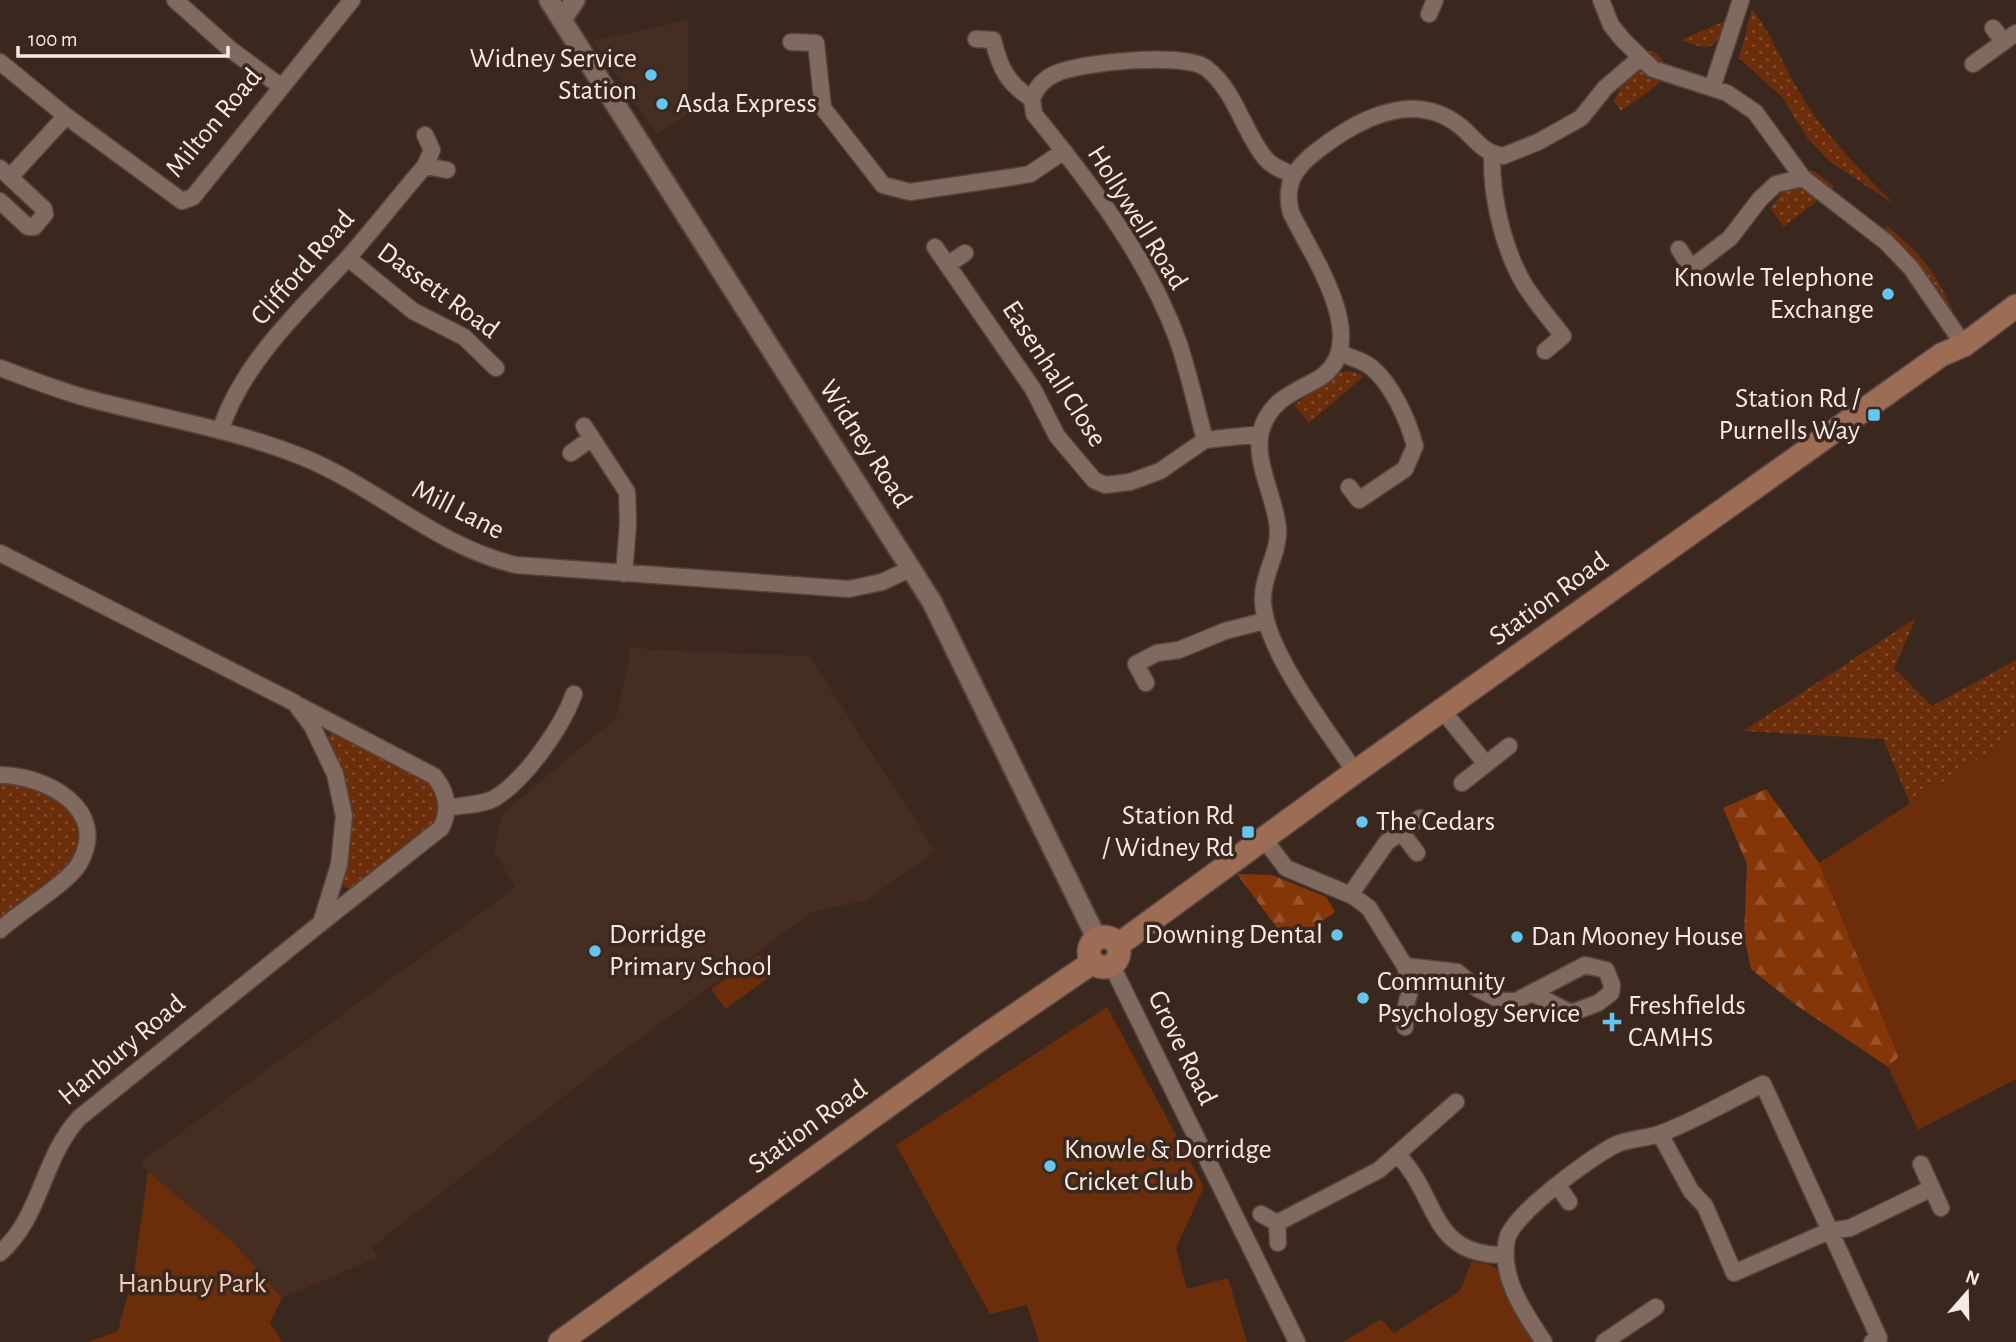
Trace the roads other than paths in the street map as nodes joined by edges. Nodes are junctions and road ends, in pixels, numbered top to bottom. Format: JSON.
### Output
{"nodes":[{"id":1,"x":175,"y":0,"type":"edge"},
{"id":2,"x":352,"y":0,"type":"edge"},
{"id":3,"x":550,"y":0,"type":"edge"},
{"id":4,"x":575,"y":0,"type":"edge"},
{"id":5,"x":1601,"y":0,"type":"edge"},
{"id":6,"x":1741,"y":0,"type":"edge"},
{"id":7,"x":562,"y":19,"type":"junction"},
{"id":8,"x":1993,"y":28,"type":"dead end"},
{"id":9,"x":2010,"y":38,"type":"edge"},
{"id":10,"x":976,"y":39,"type":"dead end"},
{"id":11,"x":790,"y":42,"type":"dead end"},
{"id":12,"x":1640,"y":58,"type":"junction"},
{"id":13,"x":0,"y":62,"type":"edge"},
{"id":14,"x":1973,"y":64,"type":"dead end"},
{"id":15,"x":280,"y":86,"type":"junction"},
{"id":16,"x":1712,"y":88,"type":"junction"},
{"id":17,"x":1032,"y":99,"type":"junction"},
{"id":18,"x":66,"y":116,"type":"junction"},
{"id":19,"x":425,"y":135,"type":"dead end"},
{"id":20,"x":1064,"y":151,"type":"junction"},
{"id":21,"x":1492,"y":154,"type":"junction"},
{"id":22,"x":425,"y":166,"type":"junction"},
{"id":23,"x":447,"y":170,"type":"dead end"},
{"id":24,"x":5,"y":173,"type":"edge"},
{"id":25,"x":1293,"y":174,"type":"junction"},
{"id":26,"x":1803,"y":178,"type":"junction"},
{"id":27,"x":0,"y":201,"type":"edge"},
{"id":28,"x":934,"y":247,"type":"dead end"},
{"id":29,"x":1679,"y":249,"type":"dead end"},
{"id":30,"x":965,"y":253,"type":"dead end"},
{"id":31,"x":348,"y":258,"type":"junction"},
{"id":32,"x":947,"y":265,"type":"junction"},
{"id":33,"x":2016,"y":306,"type":"edge"},
{"id":34,"x":1964,"y":345,"type":"junction"},
{"id":35,"x":1545,"y":351,"type":"dead end"},
{"id":36,"x":1339,"y":353,"type":"junction"},
{"id":37,"x":0,"y":368,"type":"edge"},
{"id":38,"x":496,"y":368,"type":"dead end"},
{"id":39,"x":220,"y":431,"type":"junction"},
{"id":40,"x":1260,"y":434,"type":"junction"},
{"id":41,"x":1205,"y":440,"type":"junction"},
{"id":42,"x":571,"y":453,"type":"dead end"},
{"id":43,"x":1349,"y":487,"type":"dead end"},
{"id":44,"x":0,"y":553,"type":"edge"},
{"id":45,"x":912,"y":568,"type":"junction"},
{"id":46,"x":624,"y":575,"type":"junction"},
{"id":47,"x":1264,"y":621,"type":"junction"},
{"id":48,"x":1146,"y":683,"type":"dead end"},
{"id":49,"x":574,"y":694,"type":"dead end"},
{"id":50,"x":295,"y":703,"type":"junction"},
{"id":51,"x":1443,"y":711,"type":"junction"},
{"id":52,"x":1509,"y":746,"type":"dead end"},
{"id":53,"x":1486,"y":764,"type":"junction"},
{"id":54,"x":1356,"y":772,"type":"junction"},
{"id":55,"x":0,"y":775,"type":"edge"},
{"id":56,"x":1462,"y":783,"type":"dead end"},
{"id":57,"x":447,"y":808,"type":"junction"},
{"id":58,"x":1420,"y":818,"type":"dead end"},
{"id":59,"x":1401,"y":832,"type":"junction"},
{"id":60,"x":1264,"y":839,"type":"junction"},
{"id":61,"x":1418,"y":853,"type":"dead end"},
{"id":62,"x":1350,"y":895,"type":"junction"},
{"id":63,"x":321,"y":923,"type":"junction"},
{"id":64,"x":0,"y":929,"type":"edge"},
{"id":65,"x":1105,"y":953,"type":"junction"},
{"id":66,"x":1405,"y":965,"type":"junction"},
{"id":67,"x":1532,"y":993,"type":"dead end"},
{"id":68,"x":1405,"y":1027,"type":"dead end"},
{"id":69,"x":1456,"y":1102,"type":"dead end"},
{"id":70,"x":1425,"y":1105,"type":"dead end"},
{"id":71,"x":1438,"y":1117,"type":"junction"},
{"id":72,"x":1660,"y":1134,"type":"junction"},
{"id":73,"x":1398,"y":1155,"type":"junction"},
{"id":74,"x":1921,"y":1164,"type":"dead end"},
{"id":75,"x":1558,"y":1186,"type":"junction"},
{"id":76,"x":1932,"y":1188,"type":"junction"},
{"id":77,"x":1569,"y":1202,"type":"dead end"},
{"id":78,"x":1941,"y":1208,"type":"dead end"},
{"id":79,"x":1261,"y":1214,"type":"dead end"},
{"id":80,"x":1277,"y":1223,"type":"junction"},
{"id":81,"x":1829,"y":1231,"type":"junction"},
{"id":82,"x":1278,"y":1242,"type":"dead end"},
{"id":83,"x":0,"y":1253,"type":"edge"},
{"id":84,"x":1506,"y":1255,"type":"junction"},
{"id":85,"x":1656,"y":1307,"type":"dead end"},
{"id":86,"x":560,"y":1342,"type":"edge"},
{"id":87,"x":1297,"y":1342,"type":"edge"},
{"id":88,"x":1544,"y":1342,"type":"edge"},
{"id":89,"x":1604,"y":1342,"type":"edge"},
{"id":90,"x":1872,"y":1342,"type":"edge"}],
"edges":[{"from":1,"to":15,"type":"street"},
{"from":2,"to":15,"type":"street","name":"Milton Road"},
{"from":3,"to":7,"type":"street","name":"Widney Road"},
{"from":4,"to":7,"type":"street"},
{"from":5,"to":12,"type":"street"},
{"from":6,"to":16,"type":"street"},
{"from":7,"to":45,"type":"street","name":"Widney Road"},
{"from":8,"to":9,"type":"street"},
{"from":9,"to":14,"type":"street"},
{"from":10,"to":17,"type":"street","name":"Hollywell Road"},
{"from":11,"to":20,"type":"street"},
{"from":12,"to":16,"type":"street"},
{"from":12,"to":21,"type":"street"},
{"from":13,"to":18,"type":"street","name":"Milton Road"},
{"from":15,"to":18,"type":"street","name":"Milton Road"},
{"from":16,"to":26,"type":"street"},
{"from":17,"to":20,"type":"street","name":"Hollywell Road"},
{"from":17,"to":25,"type":"street"},
{"from":18,"to":24,"type":"street"},
{"from":19,"to":22,"type":"street"},
{"from":20,"to":41,"type":"street","name":"Hollywell Road"},
{"from":21,"to":25,"type":"street"},
{"from":21,"to":35,"type":"street"},
{"from":22,"to":23,"type":"street"},
{"from":22,"to":31,"type":"street","name":"Clifford Road"},
{"from":24,"to":27,"type":"street"},
{"from":25,"to":36,"type":"street"},
{"from":26,"to":29,"type":"street"},
{"from":26,"to":34,"type":"street"},
{"from":28,"to":32,"type":"street","name":"Easenhall Close"},
{"from":30,"to":32,"type":"street"},
{"from":31,"to":38,"type":"street","name":"Dassett Road"},
{"from":31,"to":39,"type":"street","name":"Clifford Road"},
{"from":32,"to":41,"type":"street","name":"Easenhall Close"},
{"from":33,"to":34,"type":"main road","name":"Station Road"},
{"from":34,"to":51,"type":"main road","name":"Station Road"},
{"from":36,"to":40,"type":"street"},
{"from":36,"to":43,"type":"street"},
{"from":37,"to":39,"type":"street","name":"Mill Lane"},
{"from":39,"to":46,"type":"street","name":"Mill Lane"},
{"from":40,"to":41,"type":"street"},
{"from":40,"to":47,"type":"street"},
{"from":42,"to":46,"type":"street"},
{"from":44,"to":50,"type":"street"},
{"from":45,"to":46,"type":"street","name":"Mill Lane"},
{"from":45,"to":65,"type":"street","name":"Widney Road"},
{"from":47,"to":48,"type":"street"},
{"from":47,"to":54,"type":"street"},
{"from":49,"to":57,"type":"street"},
{"from":50,"to":57,"type":"street"},
{"from":50,"to":63,"type":"street"},
{"from":51,"to":53,"type":"street"},
{"from":51,"to":54,"type":"main road","name":"Station Road"},
{"from":52,"to":53,"type":"street"},
{"from":53,"to":56,"type":"street"},
{"from":54,"to":60,"type":"main road","name":"Station Road"},
{"from":55,"to":64,"type":"street"},
{"from":57,"to":63,"type":"street","name":"Hanbury Road"},
{"from":58,"to":59,"type":"street"},
{"from":59,"to":61,"type":"street"},
{"from":59,"to":62,"type":"street"},
{"from":60,"to":62,"type":"street"},
{"from":60,"to":65,"type":"main road","name":"Station Road"},
{"from":62,"to":66,"type":"street"},
{"from":63,"to":83,"type":"street","name":"Hanbury Road"},
{"from":65,"to":86,"type":"main road","name":"Station Road"},
{"from":65,"to":87,"type":"street","name":"Grove Road"},
{"from":66,"to":67,"type":"street"},
{"from":66,"to":68,"type":"street"},
{"from":69,"to":71,"type":"street"},
{"from":70,"to":71,"type":"street"},
{"from":71,"to":73,"type":"street"},
{"from":72,"to":75,"type":"street"},
{"from":72,"to":81,"type":"street"},
{"from":72,"to":81,"type":"street"},
{"from":73,"to":80,"type":"street"},
{"from":73,"to":84,"type":"street"},
{"from":74,"to":76,"type":"street"},
{"from":75,"to":77,"type":"street"},
{"from":75,"to":84,"type":"street"},
{"from":76,"to":78,"type":"street"},
{"from":76,"to":81,"type":"street"},
{"from":79,"to":80,"type":"street"},
{"from":80,"to":82,"type":"street"},
{"from":81,"to":90,"type":"street"},
{"from":84,"to":88,"type":"street"},
{"from":85,"to":89,"type":"street"}]}
